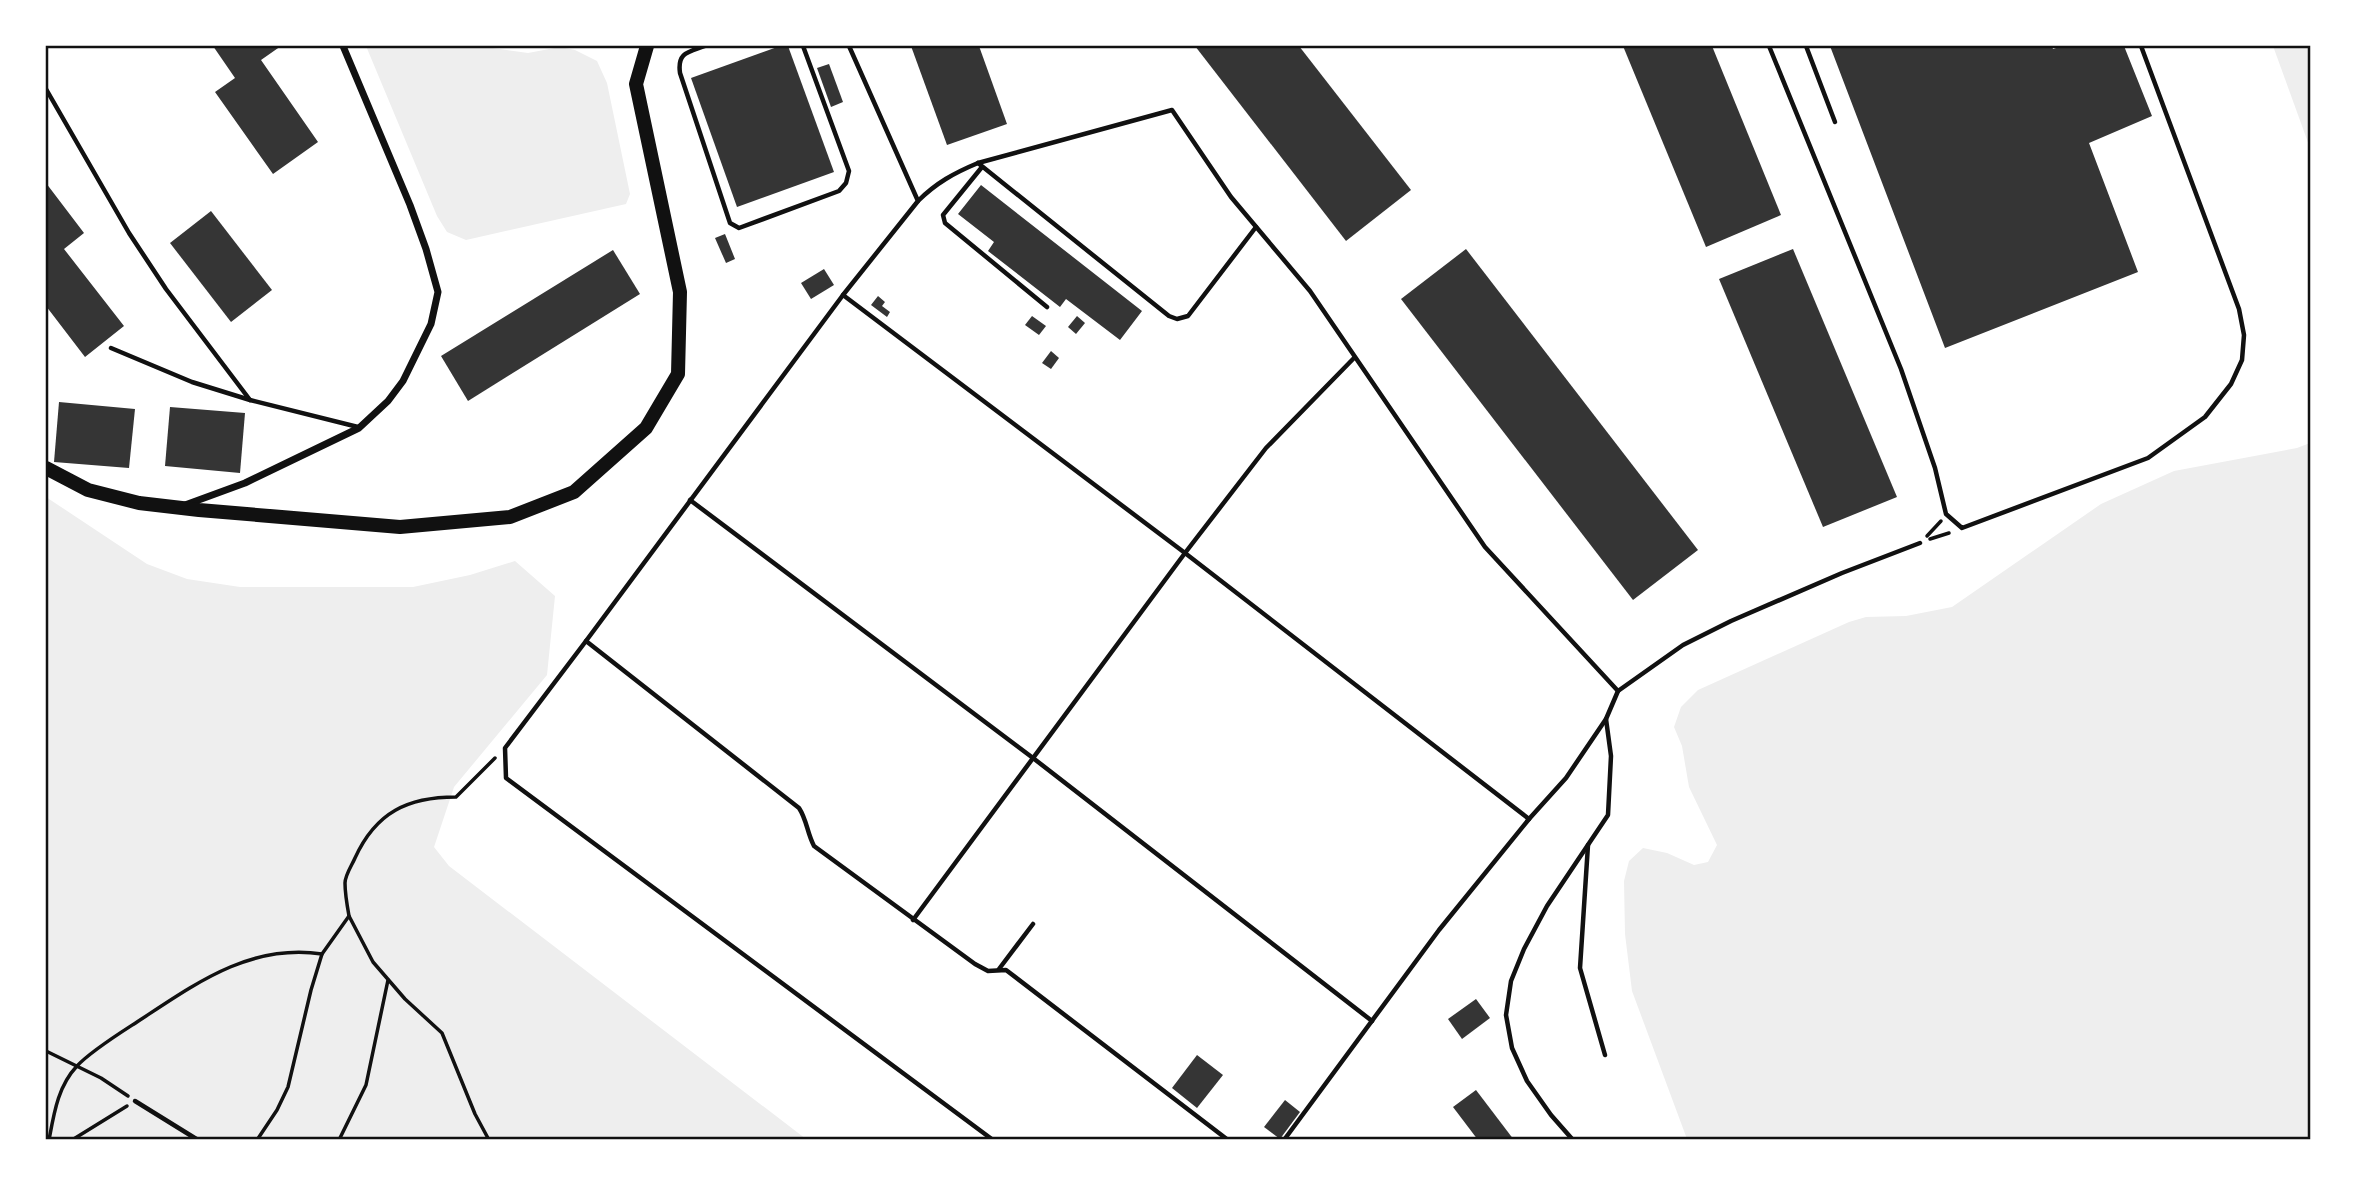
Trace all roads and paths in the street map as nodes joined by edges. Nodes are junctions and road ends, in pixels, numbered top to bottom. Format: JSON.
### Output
{"nodes":[{"id":1,"x":343,"y":46,"type":"edge"},
{"id":2,"x":647,"y":46,"type":"edge"},
{"id":3,"x":705,"y":46,"type":"edge"},
{"id":4,"x":803,"y":46,"type":"edge"},
{"id":5,"x":849,"y":46,"type":"edge"},
{"id":6,"x":1769,"y":46,"type":"edge"},
{"id":7,"x":1806,"y":46,"type":"edge"},
{"id":8,"x":2141,"y":46,"type":"edge"},
{"id":9,"x":46,"y":89,"type":"edge"},
{"id":10,"x":1835,"y":122,"type":"dead end"},
{"id":11,"x":980,"y":165,"type":"junction"},
{"id":12,"x":918,"y":201,"type":"junction"},
{"id":13,"x":1256,"y":227,"type":"junction"},
{"id":14,"x":843,"y":295,"type":"junction"},
{"id":15,"x":1046,"y":307,"type":"dead end"},
{"id":16,"x":111,"y":348,"type":"dead end"},
{"id":17,"x":1353,"y":358,"type":"junction"},
{"id":18,"x":250,"y":401,"type":"junction"},
{"id":19,"x":359,"y":428,"type":"junction"},
{"id":20,"x":46,"y":468,"type":"edge"},
{"id":21,"x":690,"y":500,"type":"junction"},
{"id":22,"x":177,"y":508,"type":"junction"},
{"id":23,"x":1947,"y":514,"type":"junction"},
{"id":24,"x":1962,"y":528,"type":"junction"},
{"id":25,"x":1920,"y":543,"type":"junction"},
{"id":26,"x":1185,"y":553,"type":"junction"},
{"id":27,"x":586,"y":641,"type":"junction"},
{"id":28,"x":1618,"y":691,"type":"junction"},
{"id":29,"x":1606,"y":719,"type":"junction"},
{"id":30,"x":505,"y":748,"type":"junction"},
{"id":31,"x":1033,"y":758,"type":"junction"},
{"id":32,"x":1529,"y":819,"type":"junction"},
{"id":33,"x":1588,"y":844,"type":"junction"},
{"id":34,"x":349,"y":916,"type":"junction"},
{"id":35,"x":913,"y":920,"type":"junction"},
{"id":36,"x":1033,"y":924,"type":"dead end"},
{"id":37,"x":323,"y":954,"type":"junction"},
{"id":38,"x":999,"y":970,"type":"junction"},
{"id":39,"x":388,"y":980,"type":"junction"},
{"id":40,"x":1372,"y":1020,"type":"junction"},
{"id":41,"x":46,"y":1051,"type":"edge"},
{"id":42,"x":1605,"y":1055,"type":"dead end"},
{"id":43,"x":77,"y":1065,"type":"junction"},
{"id":44,"x":135,"y":1101,"type":"junction"},
{"id":45,"x":49,"y":1139,"type":"edge"},
{"id":46,"x":72,"y":1139,"type":"edge"},
{"id":47,"x":198,"y":1139,"type":"edge"},
{"id":48,"x":257,"y":1139,"type":"edge"},
{"id":49,"x":339,"y":1139,"type":"edge"},
{"id":50,"x":489,"y":1139,"type":"edge"},
{"id":51,"x":993,"y":1139,"type":"edge"},
{"id":52,"x":1228,"y":1139,"type":"edge"},
{"id":53,"x":1284,"y":1139,"type":"edge"},
{"id":54,"x":1573,"y":1139,"type":"edge"}],
"edges":[{"from":1,"to":19,"type":"street"},
{"from":2,"to":22,"type":"main road"},
{"from":3,"to":4,"type":"lane"},
{"from":5,"to":12,"type":"lane"},
{"from":6,"to":23,"type":"lane"},
{"from":7,"to":10,"type":"lane"},
{"from":8,"to":24,"type":"lane"},
{"from":9,"to":18,"type":"lane"},
{"from":11,"to":12,"type":"lane"},
{"from":11,"to":13,"type":"lane"},
{"from":11,"to":13,"type":"lane"},
{"from":11,"to":15,"type":"lane"},
{"from":12,"to":14,"type":"lane"},
{"from":13,"to":17,"type":"lane"},
{"from":14,"to":21,"type":"lane"},
{"from":14,"to":26,"type":"lane"},
{"from":16,"to":18,"type":"lane"},
{"from":17,"to":26,"type":"lane"},
{"from":17,"to":28,"type":"lane"},
{"from":18,"to":19,"type":"lane"},
{"from":19,"to":22,"type":"street"},
{"from":20,"to":22,"type":"main road"},
{"from":21,"to":27,"type":"lane"},
{"from":21,"to":31,"type":"lane"},
{"from":23,"to":24,"type":"lane"},
{"from":23,"to":25,"type":"path"},
{"from":24,"to":25,"type":"path"},
{"from":25,"to":28,"type":"lane"},
{"from":26,"to":31,"type":"lane"},
{"from":26,"to":32,"type":"lane"},
{"from":27,"to":30,"type":"lane"},
{"from":27,"to":35,"type":"lane"},
{"from":28,"to":29,"type":"lane"},
{"from":29,"to":32,"type":"lane"},
{"from":29,"to":33,"type":"lane"},
{"from":30,"to":34,"type":"path"},
{"from":30,"to":51,"type":"lane"},
{"from":31,"to":35,"type":"lane"},
{"from":31,"to":40,"type":"lane"},
{"from":32,"to":40,"type":"lane"},
{"from":33,"to":42,"type":"lane"},
{"from":33,"to":54,"type":"lane"},
{"from":34,"to":37,"type":"path"},
{"from":34,"to":39,"type":"path"},
{"from":35,"to":38,"type":"lane"},
{"from":36,"to":38,"type":"lane"},
{"from":37,"to":43,"type":"path"},
{"from":37,"to":48,"type":"path"},
{"from":38,"to":52,"type":"lane"},
{"from":39,"to":49,"type":"path"},
{"from":39,"to":50,"type":"path"},
{"from":40,"to":53,"type":"lane"},
{"from":41,"to":43,"type":"path"},
{"from":43,"to":44,"type":"path"},
{"from":43,"to":45,"type":"path"},
{"from":44,"to":46,"type":"path"},
{"from":44,"to":47,"type":"lane"}]}
